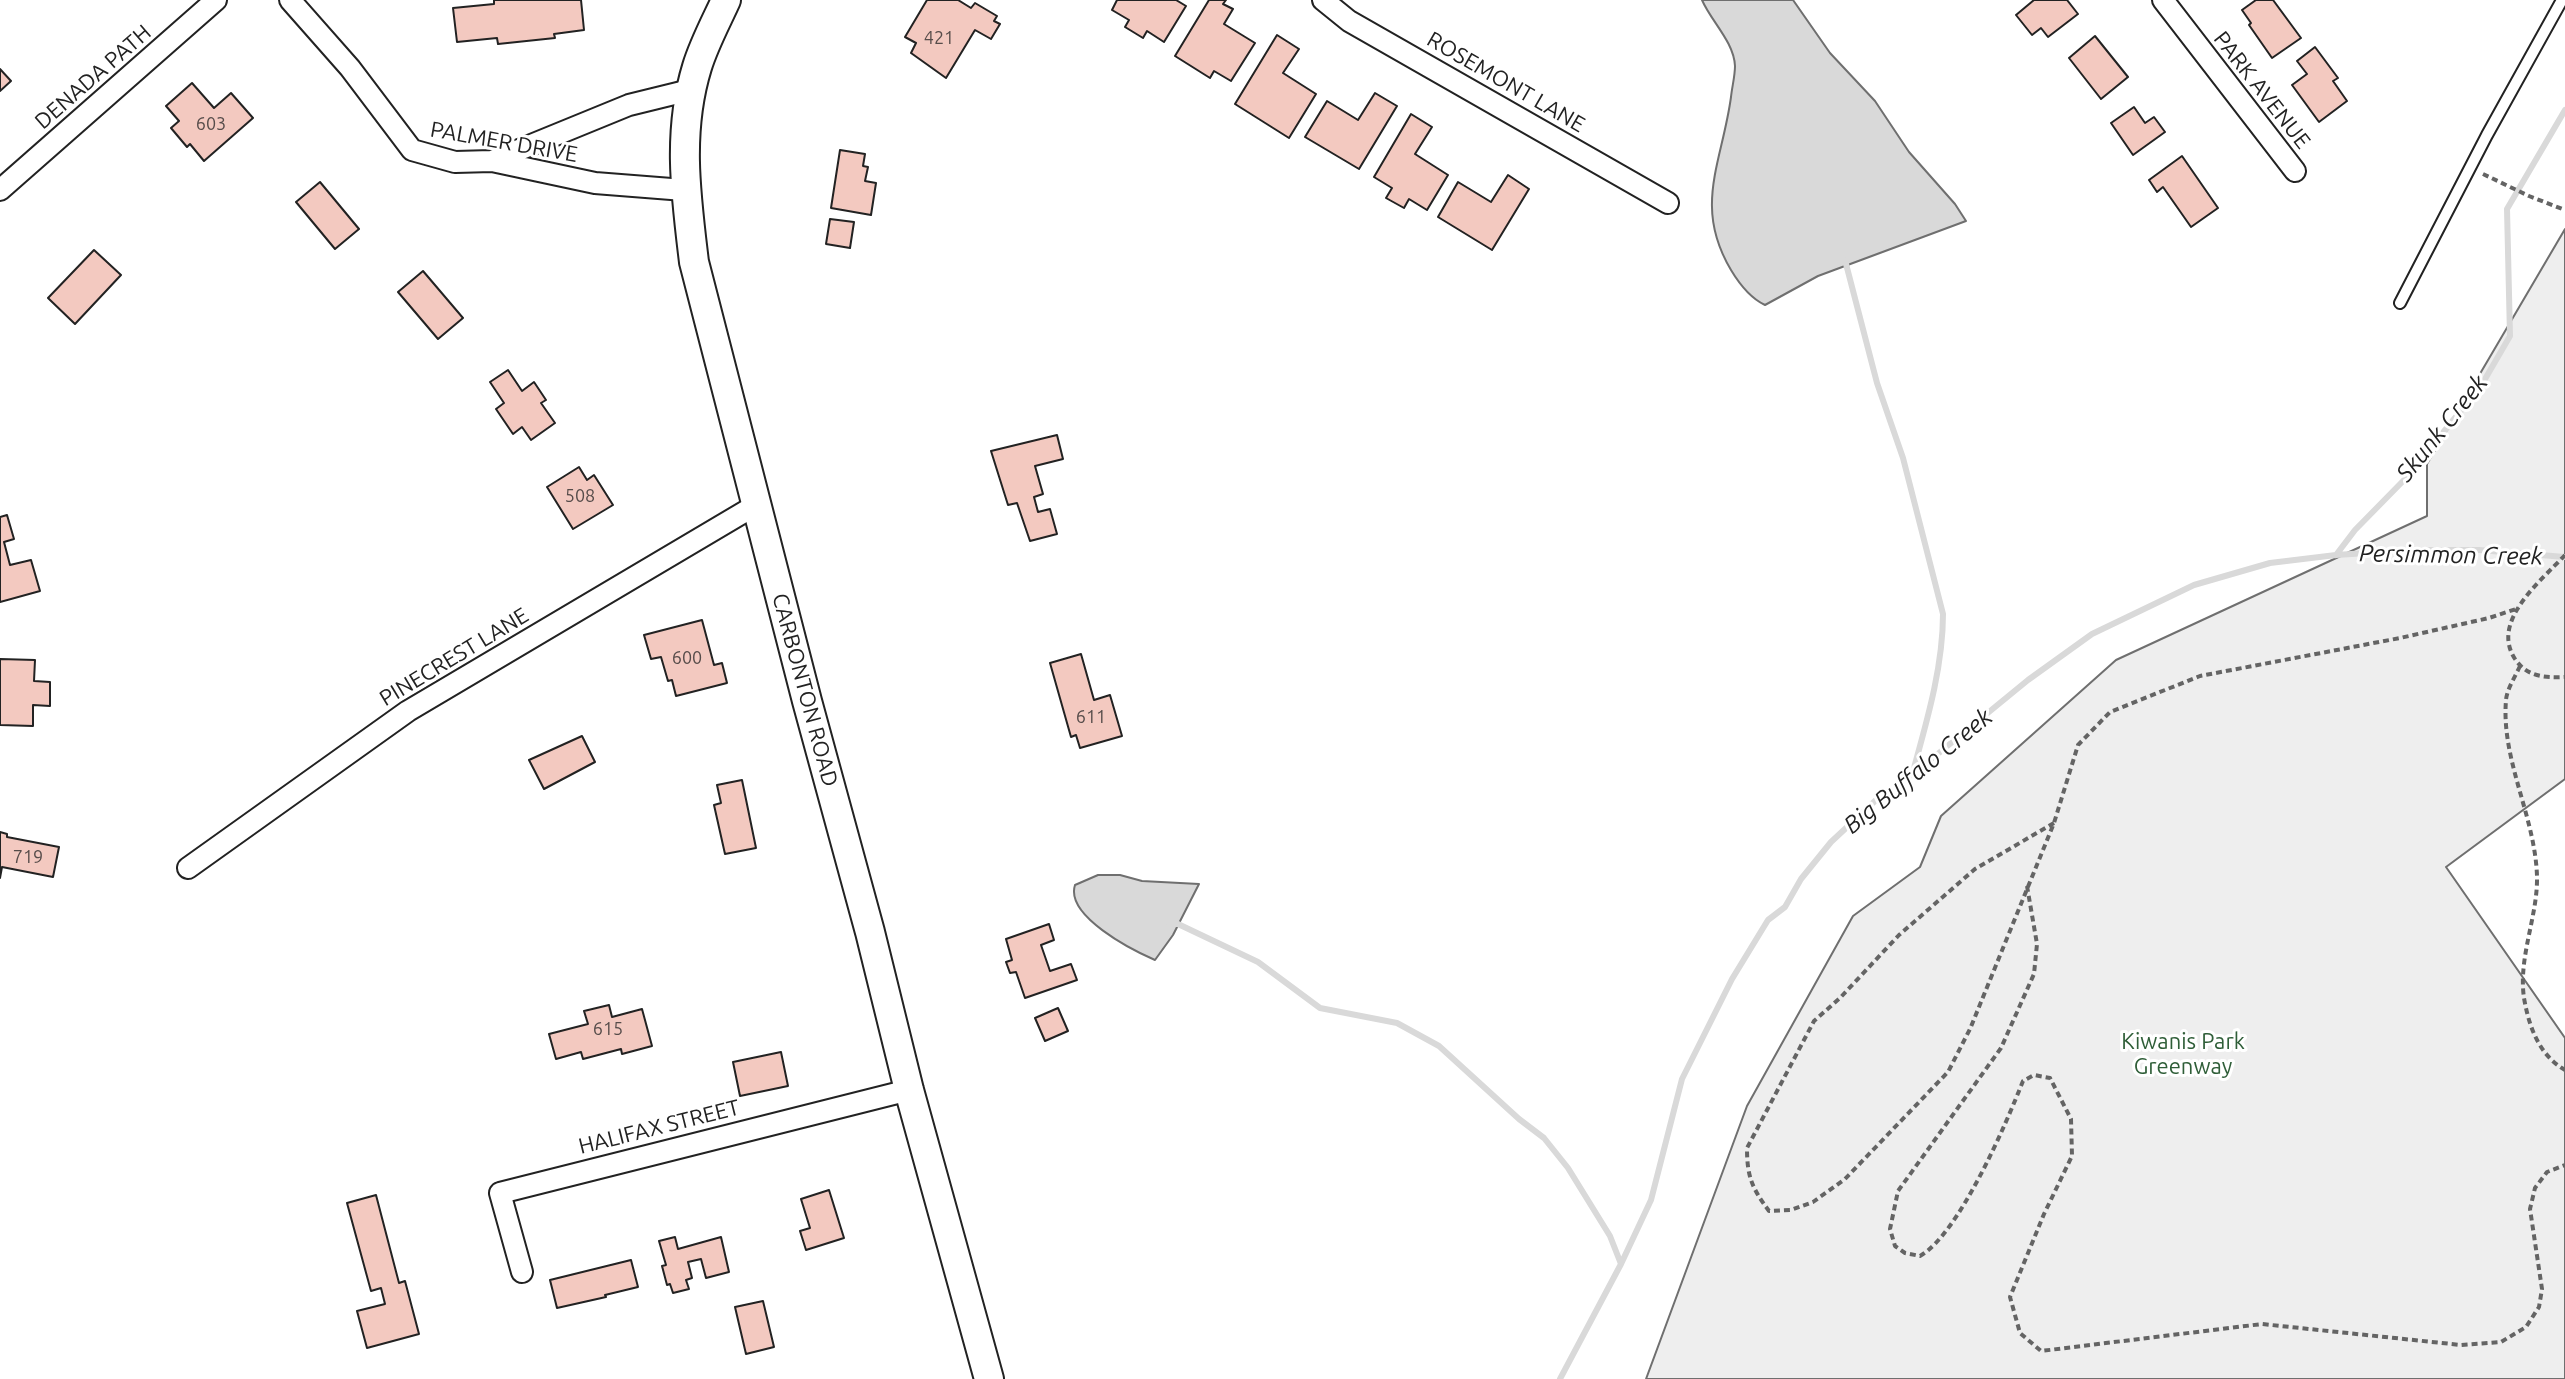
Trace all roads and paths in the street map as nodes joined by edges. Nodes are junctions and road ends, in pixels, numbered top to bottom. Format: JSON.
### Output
{"nodes":[{"id":1,"x":216,"y":0,"type":"edge"},
{"id":2,"x":290,"y":0,"type":"edge"},
{"id":3,"x":726,"y":0,"type":"edge"},
{"id":4,"x":1323,"y":0,"type":"edge"},
{"id":5,"x":2163,"y":0,"type":"edge"},
{"id":6,"x":2562,"y":0,"type":"edge"},
{"id":7,"x":690,"y":90,"type":"junction"},
{"id":8,"x":492,"y":161,"type":"junction"},
{"id":9,"x":2295,"y":171,"type":"dead end"},
{"id":10,"x":2484,"y":174,"type":"dead end"},
{"id":11,"x":0,"y":190,"type":"edge"},
{"id":12,"x":684,"y":190,"type":"junction"},
{"id":13,"x":1668,"y":203,"type":"dead end"},
{"id":14,"x":2565,"y":210,"type":"edge"},
{"id":15,"x":2400,"y":303,"type":"dead end"},
{"id":16,"x":756,"y":505,"type":"junction"},
{"id":17,"x":2565,"y":555,"type":"edge"},
{"id":18,"x":2519,"y":608,"type":"junction"},
{"id":19,"x":2520,"y":666,"type":"junction"},
{"id":20,"x":2565,"y":677,"type":"edge"},
{"id":21,"x":2054,"y":823,"type":"junction"},
{"id":22,"x":188,"y":868,"type":"dead end"},
{"id":23,"x":2027,"y":886,"type":"junction"},
{"id":24,"x":2565,"y":1070,"type":"edge"},
{"id":25,"x":909,"y":1090,"type":"junction"},
{"id":26,"x":2565,"y":1165,"type":"edge"},
{"id":27,"x":522,"y":1272,"type":"dead end"},
{"id":28,"x":989,"y":1379,"type":"edge"}],
"edges":[{"from":1,"to":11,"type":"street","name":"DENADA PATH"},
{"from":2,"to":8,"type":"street","name":"PALMER DRIVE"},
{"from":3,"to":7,"type":"street","name":"CARBONTON ROAD"},
{"from":4,"to":13,"type":"street","name":"ROSEMONT LANE"},
{"from":5,"to":9,"type":"street","name":"PARK AVENUE"},
{"from":6,"to":15,"type":"lane"},
{"from":7,"to":8,"type":"street"},
{"from":7,"to":12,"type":"street","name":"CARBONTON ROAD"},
{"from":8,"to":12,"type":"street","name":"PALMER DRIVE"},
{"from":10,"to":14,"type":"path"},
{"from":12,"to":16,"type":"street","name":"CARBONTON ROAD"},
{"from":16,"to":22,"type":"street","name":"PINECREST LANE"},
{"from":16,"to":25,"type":"street","name":"CARBONTON ROAD"},
{"from":17,"to":18,"type":"path"},
{"from":18,"to":19,"type":"path"},
{"from":18,"to":21,"type":"path"},
{"from":19,"to":20,"type":"path"},
{"from":19,"to":24,"type":"path"},
{"from":21,"to":23,"type":"path"},
{"from":21,"to":23,"type":"path"},
{"from":23,"to":26,"type":"path"},
{"from":25,"to":27,"type":"street","name":"HALIFAX STREET"},
{"from":25,"to":28,"type":"street","name":"CARBONTON ROAD"}]}
